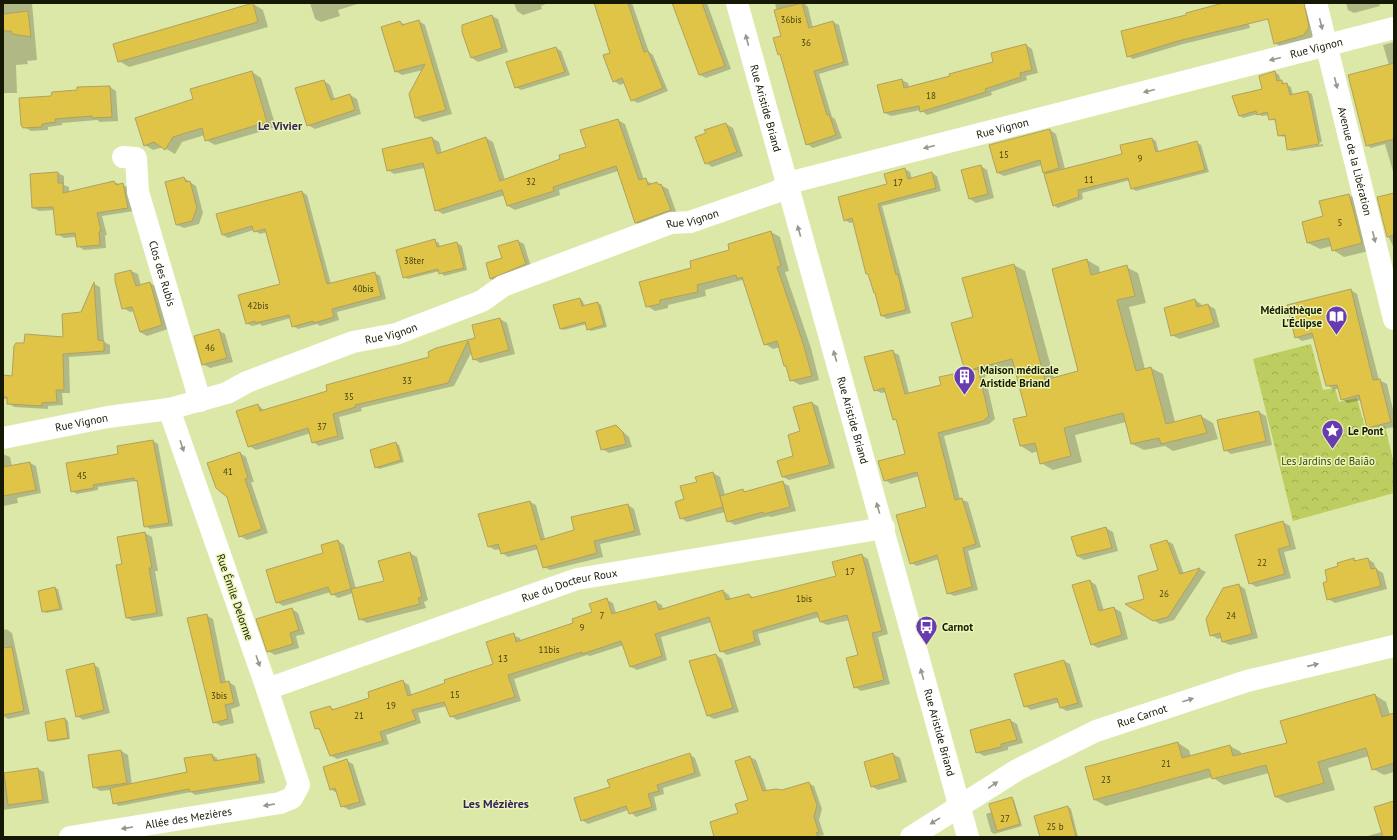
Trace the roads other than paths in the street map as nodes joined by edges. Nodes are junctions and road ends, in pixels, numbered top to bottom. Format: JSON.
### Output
{"nodes":[{"id":1,"x":737,"y":3,"type":"edge"},
{"id":2,"x":1316,"y":3,"type":"edge"},
{"id":3,"x":1394,"y":28,"type":"edge"},
{"id":4,"x":1326,"y":45,"type":"junction"},
{"id":5,"x":123,"y":157,"type":"dead end"},
{"id":6,"x":786,"y":186,"type":"junction"},
{"id":7,"x":1394,"y":319,"type":"edge"},
{"id":8,"x":200,"y":401,"type":"junction"},
{"id":9,"x":169,"y":409,"type":"junction"},
{"id":10,"x":3,"y":438,"type":"edge"},
{"id":11,"x":884,"y":528,"type":"junction"},
{"id":12,"x":1394,"y":646,"type":"edge"},
{"id":13,"x":268,"y":689,"type":"junction"},
{"id":14,"x":299,"y":785,"type":"joint"},
{"id":15,"x":960,"y":806,"type":"junction"},
{"id":16,"x":70,"y":837,"type":"edge"},
{"id":17,"x":911,"y":837,"type":"edge"},
{"id":18,"x":968,"y":837,"type":"edge"}],
"edges":[{"from":6,"to":1,"type":"street","name":"Rue Aristide Briand","one_way":true},
{"from":2,"to":4,"type":"street","name":"Avenue de la Libération","one_way":true},
{"from":3,"to":4,"type":"street","name":"Rue Vignon"},
{"from":4,"to":6,"type":"street","name":"Rue Vignon","one_way":true},
{"from":4,"to":7,"type":"street","name":"Avenue de la Libération","one_way":true},
{"from":5,"to":8,"type":"street","name":"Clos des Rubis"},
{"from":6,"to":8,"type":"street","name":"Rue Vignon"},
{"from":11,"to":6,"type":"street","name":"Rue Aristide Briand","one_way":true},
{"from":8,"to":9,"type":"street","name":"Rue Vignon"},
{"from":9,"to":10,"type":"street","name":"Rue Vignon"},
{"from":9,"to":13,"type":"street","name":"Rue Émile Delorme","one_way":true},
{"from":11,"to":13,"type":"street","name":"Rue du Docteur Roux"},
{"from":15,"to":11,"type":"street","name":"Rue Aristide Briand","one_way":true},
{"from":15,"to":12,"type":"street","name":"Rue Carnot","one_way":true},
{"from":13,"to":14,"type":"street","name":"Rue Émile Delorme"},
{"from":14,"to":16,"type":"street","name":"Allée des Mezières","one_way":true},
{"from":15,"to":17,"type":"street","name":"Rue Carnot","one_way":true},
{"from":15,"to":18,"type":"street","name":"Rue Aristide Briand"}]}
